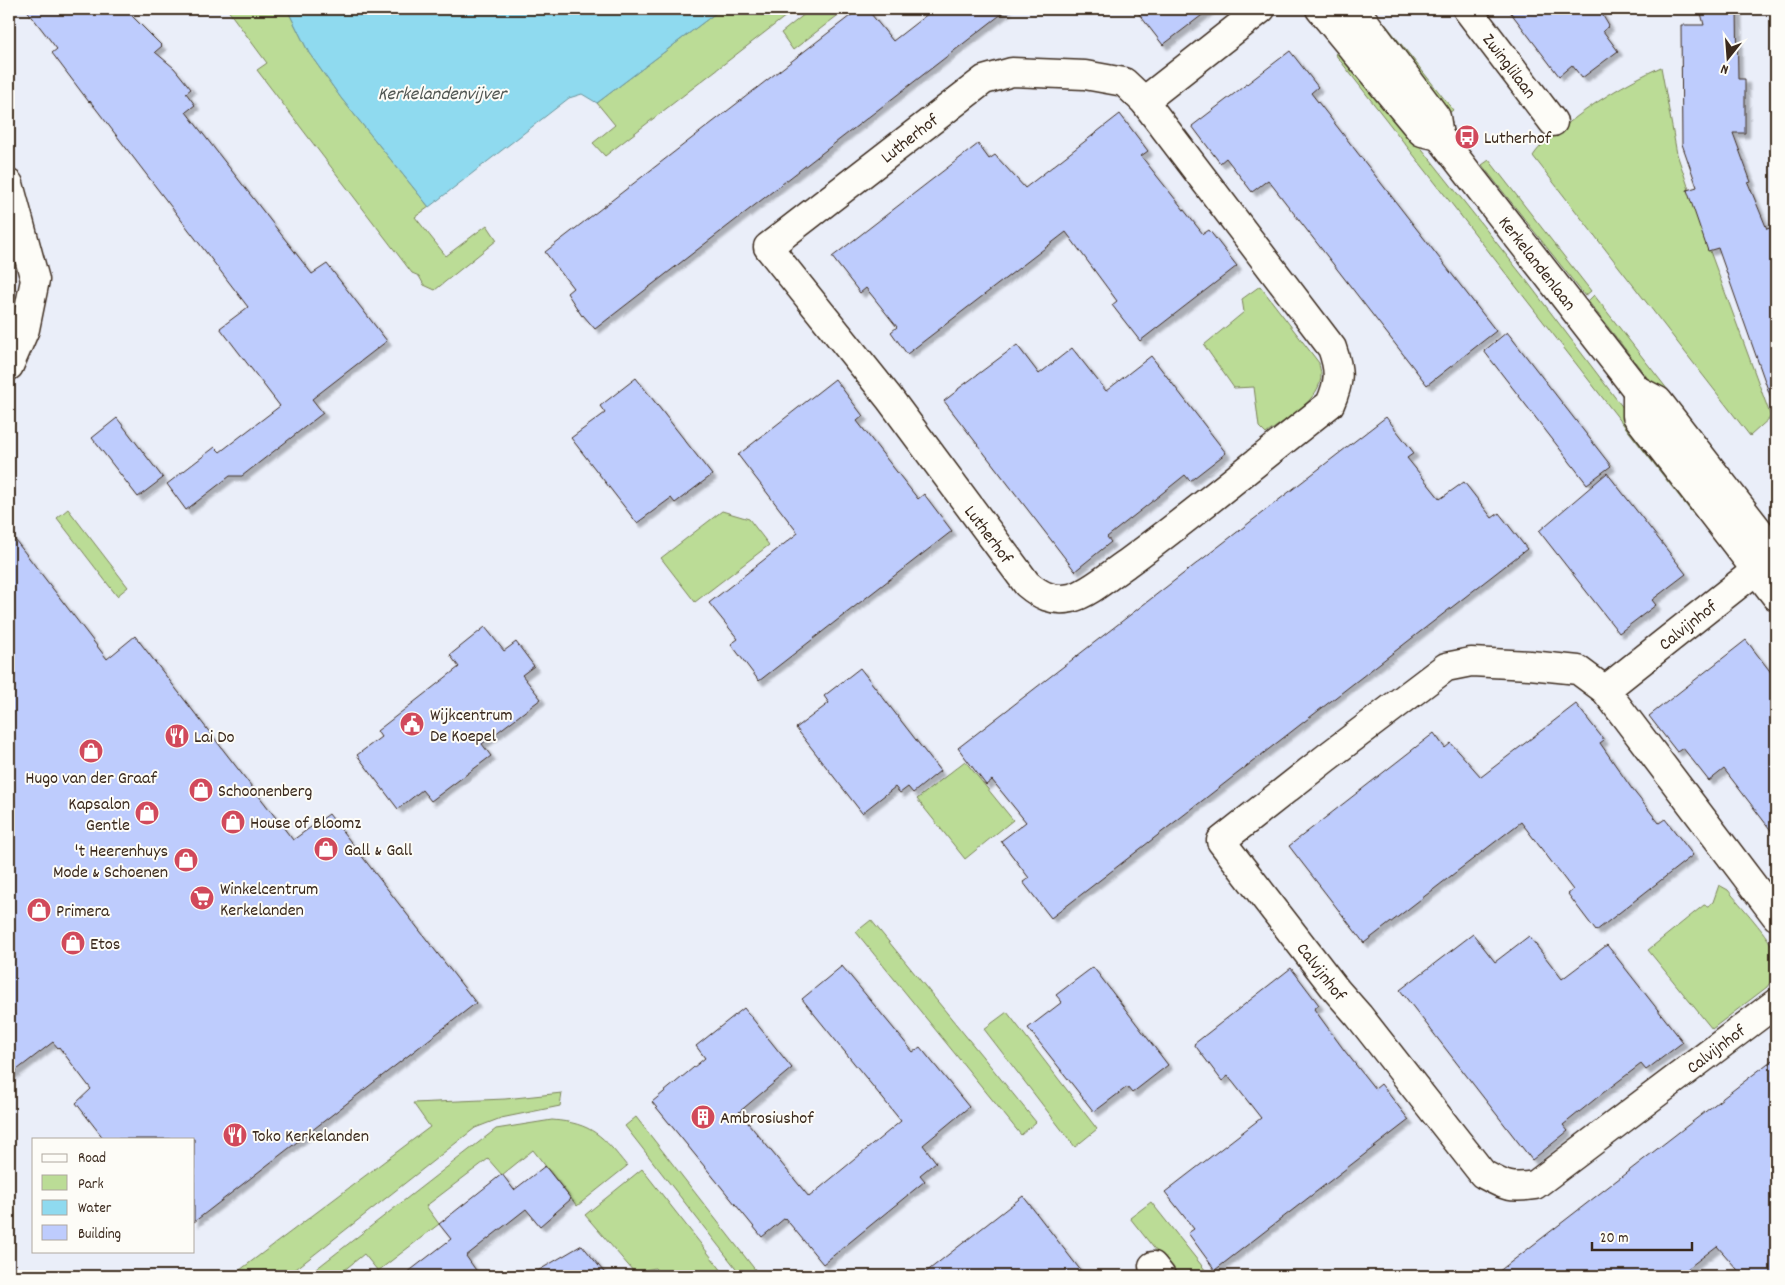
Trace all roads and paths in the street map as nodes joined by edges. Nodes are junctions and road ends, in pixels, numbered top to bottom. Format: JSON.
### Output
{"nodes":[{"id":1,"x":1261,"y":9,"type":"edge"},
{"id":2,"x":1320,"y":9,"type":"edge"},
{"id":3,"x":1355,"y":9,"type":"edge"},
{"id":4,"x":1467,"y":9,"type":"edge"},
{"id":5,"x":1144,"y":101,"type":"junction"},
{"id":6,"x":1553,"y":122,"type":"dead end"},
{"id":7,"x":1439,"y":136,"type":"junction"},
{"id":8,"x":9,"y":184,"type":"edge"},
{"id":9,"x":9,"y":366,"type":"edge"},
{"id":10,"x":1769,"y":559,"type":"edge"},
{"id":11,"x":1776,"y":596,"type":"edge"},
{"id":12,"x":1605,"y":690,"type":"junction"},
{"id":13,"x":1776,"y":916,"type":"edge"},
{"id":14,"x":1776,"y":1003,"type":"edge"}],
"edges":[{"from":1,"to":5,"type":"street"},
{"from":2,"to":7,"type":"street","name":"Kerkelandenlaan"},
{"from":3,"to":7,"type":"street","name":"Kerkelandenlaan"},
{"from":4,"to":6,"type":"street","name":"Zwinglilaan"},
{"from":5,"to":5,"type":"street","name":"Lutherhof"},
{"from":7,"to":10,"type":"street","name":"Kerkelandenlaan"},
{"from":8,"to":9,"type":"street"},
{"from":10,"to":11,"type":"street","name":"Kerkelandenlaan"},
{"from":10,"to":12,"type":"street","name":"Calvijnhof"},
{"from":12,"to":13,"type":"street","name":"Calvijnhof"},
{"from":12,"to":14,"type":"street","name":"Calvijnhof"}]}
